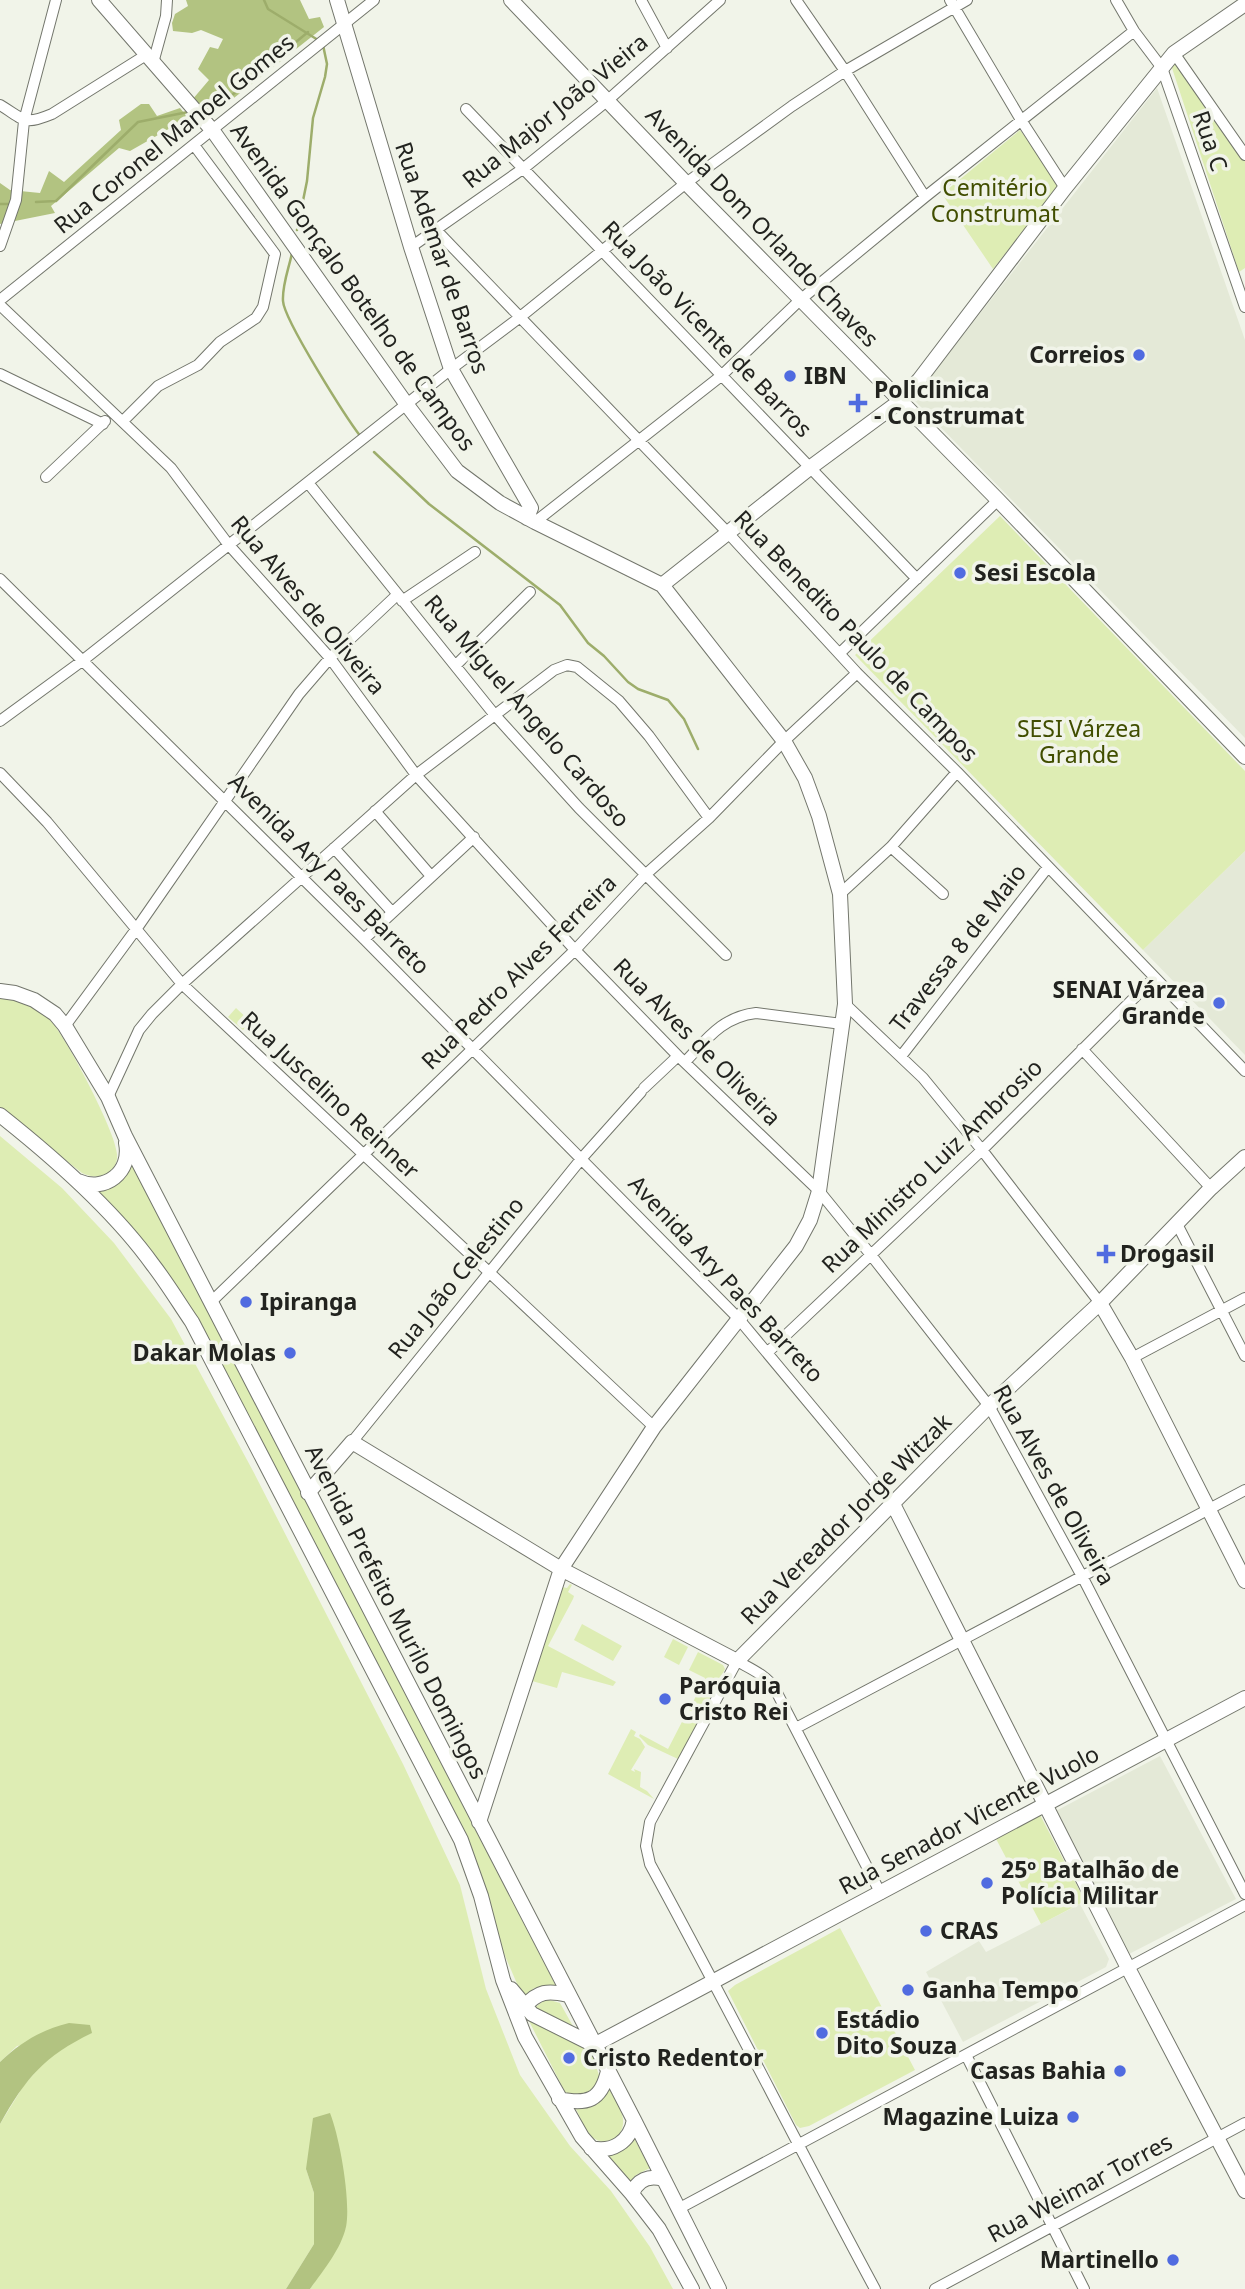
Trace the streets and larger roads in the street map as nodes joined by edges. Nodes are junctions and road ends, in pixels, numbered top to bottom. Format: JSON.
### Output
{"nodes":[{"id":1,"x":56,"y":0,"type":"edge"},
{"id":2,"x":99,"y":0,"type":"edge"},
{"id":3,"x":167,"y":0,"type":"edge"},
{"id":4,"x":337,"y":0,"type":"edge"},
{"id":5,"x":374,"y":0,"type":"edge"},
{"id":6,"x":511,"y":0,"type":"edge"},
{"id":7,"x":641,"y":0,"type":"edge"},
{"id":8,"x":720,"y":0,"type":"edge"},
{"id":9,"x":796,"y":0,"type":"edge"},
{"id":10,"x":967,"y":0,"type":"edge"},
{"id":11,"x":1116,"y":0,"type":"edge"},
{"id":12,"x":952,"y":4,"type":"edge"},
{"id":13,"x":1245,"y":4,"type":"edge"},
{"id":14,"x":344,"y":26,"type":"junction"},
{"id":15,"x":1134,"y":31,"type":"junction"},
{"id":16,"x":667,"y":48,"type":"junction"},
{"id":17,"x":1174,"y":53,"type":"junction"},
{"id":18,"x":150,"y":59,"type":"junction"},
{"id":19,"x":1162,"y":68,"type":"junction"},
{"id":20,"x":845,"y":71,"type":"junction"},
{"id":21,"x":608,"y":100,"type":"junction"},
{"id":22,"x":0,"y":105,"type":"edge"},
{"id":23,"x":466,"y":109,"type":"dead end"},
{"id":24,"x":1021,"y":120,"type":"junction"},
{"id":25,"x":24,"y":121,"type":"junction"},
{"id":26,"x":213,"y":131,"type":"junction"},
{"id":27,"x":194,"y":145,"type":"junction"},
{"id":28,"x":1245,"y":155,"type":"edge"},
{"id":29,"x":524,"y":168,"type":"junction"},
{"id":30,"x":686,"y":183,"type":"junction"},
{"id":31,"x":1065,"y":188,"type":"junction"},
{"id":32,"x":925,"y":197,"type":"junction"},
{"id":33,"x":436,"y":230,"type":"junction"},
{"id":34,"x":0,"y":246,"type":"edge"},
{"id":35,"x":411,"y":247,"type":"junction"},
{"id":36,"x":601,"y":251,"type":"junction"},
{"id":37,"x":1241,"y":277,"type":"edge"},
{"id":38,"x":0,"y":300,"type":"edge"},
{"id":39,"x":800,"y":300,"type":"junction"},
{"id":40,"x":0,"y":305,"type":"edge"},
{"id":41,"x":1245,"y":307,"type":"edge"},
{"id":42,"x":519,"y":318,"type":"junction"},
{"id":43,"x":451,"y":369,"type":"junction"},
{"id":44,"x":0,"y":374,"type":"edge"},
{"id":45,"x":721,"y":376,"type":"junction"},
{"id":46,"x":899,"y":402,"type":"junction"},
{"id":47,"x":407,"y":405,"type":"junction"},
{"id":48,"x":118,"y":417,"type":"junction"},
{"id":49,"x":103,"y":424,"type":"junction"},
{"id":50,"x":637,"y":440,"type":"junction"},
{"id":51,"x":811,"y":467,"type":"junction"},
{"id":52,"x":46,"y":477,"type":"dead end"},
{"id":53,"x":309,"y":484,"type":"junction"},
{"id":54,"x":998,"y":500,"type":"junction"},
{"id":55,"x":531,"y":520,"type":"junction"},
{"id":56,"x":727,"y":533,"type":"junction"},
{"id":57,"x":228,"y":544,"type":"junction"},
{"id":58,"x":475,"y":552,"type":"dead end"},
{"id":59,"x":0,"y":579,"type":"edge"},
{"id":60,"x":917,"y":579,"type":"junction"},
{"id":61,"x":662,"y":585,"type":"junction"},
{"id":62,"x":530,"y":592,"type":"dead end"},
{"id":63,"x":400,"y":598,"type":"junction"},
{"id":64,"x":839,"y":653,"type":"junction"},
{"id":65,"x":330,"y":658,"type":"junction"},
{"id":66,"x":82,"y":661,"type":"junction"},
{"id":67,"x":456,"y":665,"type":"junction"},
{"id":68,"x":857,"y":673,"type":"junction"},
{"id":69,"x":494,"y":714,"type":"junction"},
{"id":70,"x":0,"y":722,"type":"edge"},
{"id":71,"x":784,"y":741,"type":"junction"},
{"id":72,"x":1245,"y":757,"type":"edge"},
{"id":73,"x":957,"y":772,"type":"junction"},
{"id":74,"x":0,"y":773,"type":"edge"},
{"id":75,"x":416,"y":775,"type":"junction"},
{"id":76,"x":223,"y":801,"type":"junction"},
{"id":77,"x":375,"y":811,"type":"junction"},
{"id":78,"x":709,"y":818,"type":"junction"},
{"id":79,"x":474,"y":837,"type":"junction"},
{"id":80,"x":891,"y":847,"type":"junction"},
{"id":81,"x":334,"y":848,"type":"junction"},
{"id":82,"x":1048,"y":867,"type":"junction"},
{"id":83,"x":645,"y":874,"type":"junction"},
{"id":84,"x":431,"y":876,"type":"junction"},
{"id":85,"x":302,"y":878,"type":"junction"},
{"id":86,"x":840,"y":894,"type":"junction"},
{"id":87,"x":943,"y":894,"type":"dead end"},
{"id":88,"x":392,"y":912,"type":"junction"},
{"id":89,"x":137,"y":928,"type":"junction"},
{"id":90,"x":364,"y":939,"type":"junction"},
{"id":91,"x":575,"y":950,"type":"junction"},
{"id":92,"x":726,"y":955,"type":"dead end"},
{"id":93,"x":1154,"y":978,"type":"junction"},
{"id":94,"x":183,"y":985,"type":"junction"},
{"id":95,"x":0,"y":991,"type":"edge"},
{"id":96,"x":845,"y":1004,"type":"junction"},
{"id":97,"x":842,"y":1024,"type":"junction"},
{"id":98,"x":65,"y":1026,"type":"junction"},
{"id":99,"x":1082,"y":1049,"type":"junction"},
{"id":100,"x":472,"y":1050,"type":"junction"},
{"id":101,"x":902,"y":1055,"type":"junction"},
{"id":102,"x":681,"y":1059,"type":"junction"},
{"id":103,"x":1245,"y":1071,"type":"edge"},
{"id":104,"x":108,"y":1097,"type":"junction"},
{"id":105,"x":0,"y":1115,"type":"edge"},
{"id":106,"x":125,"y":1136,"type":"junction"},
{"id":107,"x":982,"y":1150,"type":"junction"},
{"id":108,"x":364,"y":1156,"type":"junction"},
{"id":109,"x":1245,"y":1157,"type":"edge"},
{"id":110,"x":582,"y":1158,"type":"junction"},
{"id":111,"x":74,"y":1179,"type":"junction"},
{"id":112,"x":1211,"y":1188,"type":"junction"},
{"id":113,"x":819,"y":1191,"type":"junction"},
{"id":114,"x":1177,"y":1224,"type":"junction"},
{"id":115,"x":871,"y":1255,"type":"junction"},
{"id":116,"x":490,"y":1272,"type":"junction"},
{"id":117,"x":1245,"y":1298,"type":"edge"},
{"id":118,"x":211,"y":1302,"type":"junction"},
{"id":119,"x":1100,"y":1303,"type":"junction"},
{"id":120,"x":1222,"y":1311,"type":"junction"},
{"id":121,"x":738,"y":1318,"type":"junction"},
{"id":122,"x":768,"y":1352,"type":"junction"},
{"id":123,"x":1245,"y":1356,"type":"edge"},
{"id":124,"x":1132,"y":1358,"type":"junction"},
{"id":125,"x":989,"y":1406,"type":"junction"},
{"id":126,"x":654,"y":1427,"type":"junction"},
{"id":127,"x":352,"y":1442,"type":"junction"},
{"id":128,"x":1245,"y":1490,"type":"edge"},
{"id":129,"x":308,"y":1493,"type":"junction"},
{"id":130,"x":892,"y":1504,"type":"junction"},
{"id":131,"x":1208,"y":1510,"type":"junction"},
{"id":132,"x":561,"y":1569,"type":"junction"},
{"id":133,"x":1083,"y":1578,"type":"junction"},
{"id":134,"x":1245,"y":1581,"type":"edge"},
{"id":135,"x":963,"y":1642,"type":"junction"},
{"id":136,"x":737,"y":1661,"type":"junction"},
{"id":137,"x":1245,"y":1698,"type":"edge"},
{"id":138,"x":796,"y":1728,"type":"junction"},
{"id":139,"x":1166,"y":1740,"type":"junction"},
{"id":140,"x":490,"y":1791,"type":"junction"},
{"id":141,"x":466,"y":1796,"type":"junction"},
{"id":142,"x":1045,"y":1805,"type":"junction"},
{"id":143,"x":480,"y":1822,"type":"junction"},
{"id":144,"x":881,"y":1894,"type":"junction"},
{"id":145,"x":1245,"y":1894,"type":"edge"},
{"id":146,"x":1245,"y":1905,"type":"edge"},
{"id":147,"x":1128,"y":1968,"type":"junction"},
{"id":148,"x":501,"y":1973,"type":"junction"},
{"id":149,"x":714,"y":1982,"type":"junction"},
{"id":150,"x":568,"y":1995,"type":"junction"},
{"id":151,"x":524,"y":2007,"type":"junction"},
{"id":152,"x":594,"y":2045,"type":"junction"},
{"id":153,"x":966,"y":2055,"type":"junction"},
{"id":154,"x":608,"y":2071,"type":"junction"},
{"id":155,"x":559,"y":2099,"type":"junction"},
{"id":156,"x":634,"y":2120,"type":"junction"},
{"id":157,"x":1245,"y":2123,"type":"edge"},
{"id":158,"x":1217,"y":2137,"type":"junction"},
{"id":159,"x":797,"y":2144,"type":"junction"},
{"id":160,"x":591,"y":2148,"type":"junction"},
{"id":161,"x":663,"y":2179,"type":"junction"},
{"id":162,"x":1245,"y":2191,"type":"edge"},
{"id":163,"x":632,"y":2194,"type":"junction"},
{"id":164,"x":678,"y":2209,"type":"junction"},
{"id":165,"x":1053,"y":2227,"type":"junction"},
{"id":166,"x":692,"y":2289,"type":"edge"},
{"id":167,"x":719,"y":2289,"type":"edge"},
{"id":168,"x":875,"y":2289,"type":"edge"},
{"id":169,"x":935,"y":2289,"type":"edge"},
{"id":170,"x":1084,"y":2289,"type":"edge"}],
"edges":[{"from":1,"to":25,"type":"street"},
{"from":2,"to":18,"type":"street","name":"Avenida Gonçalo Botelho de Campos"},
{"from":3,"to":18,"type":"street"},
{"from":4,"to":14,"type":"street","name":"Rua Ademar de Barros"},
{"from":5,"to":14,"type":"street","name":"Rua Coronel Manoel Gomes"},
{"from":6,"to":21,"type":"street","name":"Avenida Dom Orlando Chaves"},
{"from":7,"to":16,"type":"street"},
{"from":8,"to":16,"type":"street","name":"Rua Major João Vieira"},
{"from":9,"to":20,"type":"street"},
{"from":10,"to":12,"type":"street"},
{"from":11,"to":15,"type":"street","name":"Rua C"},
{"from":12,"to":20,"type":"street"},
{"from":12,"to":24,"type":"street"},
{"from":13,"to":17,"type":"street"},
{"from":14,"to":26,"type":"street","name":"Rua Coronel Manoel Gomes"},
{"from":14,"to":35,"type":"street","name":"Rua Ademar de Barros"},
{"from":15,"to":19,"type":"street","name":"Rua C"},
{"from":15,"to":24,"type":"street"},
{"from":16,"to":21,"type":"street","name":"Rua Major João Vieira"},
{"from":17,"to":19,"type":"street"},
{"from":17,"to":28,"type":"street"},
{"from":18,"to":25,"type":"street"},
{"from":18,"to":26,"type":"street","name":"Avenida Gonçalo Botelho de Campos"},
{"from":19,"to":31,"type":"street"},
{"from":19,"to":37,"type":"street","name":"Rua C"},
{"from":20,"to":30,"type":"street"},
{"from":20,"to":32,"type":"street"},
{"from":21,"to":29,"type":"street","name":"Rua Major João Vieira"},
{"from":21,"to":30,"type":"street","name":"Avenida Dom Orlando Chaves"},
{"from":22,"to":25,"type":"street"},
{"from":23,"to":29,"type":"street","name":"Rua João Vicente de Barros"},
{"from":24,"to":31,"type":"street"},
{"from":24,"to":32,"type":"street"},
{"from":25,"to":34,"type":"street"},
{"from":26,"to":27,"type":"street","name":"Rua Coronel Manoel Gomes"},
{"from":26,"to":47,"type":"street","name":"Avenida Gonçalo Botelho de Campos"},
{"from":27,"to":38,"type":"street","name":"Rua Coronel Manoel Gomes"},
{"from":27,"to":48,"type":"street"},
{"from":29,"to":33,"type":"street","name":"Rua Major João Vieira"},
{"from":29,"to":36,"type":"street","name":"Rua João Vicente de Barros"},
{"from":30,"to":36,"type":"street"},
{"from":30,"to":39,"type":"street","name":"Avenida Dom Orlando Chaves"},
{"from":31,"to":46,"type":"street"},
{"from":32,"to":39,"type":"street"},
{"from":33,"to":35,"type":"street","name":"Rua Major João Vieira"},
{"from":33,"to":42,"type":"street","name":"Rua Benedito Paulo de Campos"},
{"from":35,"to":43,"type":"street","name":"Rua Ademar de Barros"},
{"from":36,"to":42,"type":"street"},
{"from":36,"to":45,"type":"street","name":"Rua João Vicente de Barros"},
{"from":37,"to":41,"type":"street","name":"Rua C"},
{"from":39,"to":45,"type":"street"},
{"from":39,"to":46,"type":"street","name":"Avenida Dom Orlando Chaves"},
{"from":40,"to":48,"type":"street","name":"Rua Alves de Oliveira"},
{"from":42,"to":43,"type":"street"},
{"from":42,"to":50,"type":"street","name":"Rua Benedito Paulo de Campos"},
{"from":43,"to":47,"type":"street"},
{"from":43,"to":55,"type":"street","name":"Rua Ademar de Barros"},
{"from":44,"to":49,"type":"street"},
{"from":45,"to":50,"type":"street"},
{"from":45,"to":51,"type":"street","name":"Rua João Vicente de Barros"},
{"from":46,"to":51,"type":"street"},
{"from":46,"to":54,"type":"street","name":"Avenida Dom Orlando Chaves"},
{"from":47,"to":53,"type":"street"},
{"from":47,"to":55,"type":"street","name":"Avenida Gonçalo Botelho de Campos"},
{"from":48,"to":49,"type":"street"},
{"from":48,"to":57,"type":"street","name":"Rua Alves de Oliveira"},
{"from":49,"to":52,"type":"street"},
{"from":50,"to":55,"type":"street"},
{"from":50,"to":56,"type":"street","name":"Rua Benedito Paulo de Campos"},
{"from":51,"to":56,"type":"street"},
{"from":51,"to":60,"type":"street","name":"Rua João Vicente de Barros"},
{"from":53,"to":57,"type":"street"},
{"from":53,"to":63,"type":"street","name":"Rua Miguel Angelo Cardoso"},
{"from":54,"to":60,"type":"street"},
{"from":54,"to":72,"type":"street","name":"Avenida Dom Orlando Chaves"},
{"from":55,"to":61,"type":"street","name":"Avenida Gonçalo Botelho de Campos"},
{"from":56,"to":61,"type":"street"},
{"from":56,"to":64,"type":"street","name":"Rua Benedito Paulo de Campos"},
{"from":57,"to":65,"type":"street","name":"Rua Alves de Oliveira"},
{"from":57,"to":66,"type":"street"},
{"from":58,"to":63,"type":"street"},
{"from":59,"to":66,"type":"street","name":"Avenida Ary Paes Barreto"},
{"from":60,"to":64,"type":"street"},
{"from":61,"to":71,"type":"street","name":"Avenida Gonçalo Botelho de Campos"},
{"from":62,"to":67,"type":"street"},
{"from":63,"to":65,"type":"street"},
{"from":63,"to":67,"type":"street","name":"Rua Miguel Angelo Cardoso"},
{"from":64,"to":68,"type":"street","name":"Rua Benedito Paulo de Campos"},
{"from":65,"to":75,"type":"street","name":"Rua Alves de Oliveira"},
{"from":65,"to":76,"type":"street"},
{"from":66,"to":70,"type":"street"},
{"from":66,"to":76,"type":"street","name":"Avenida Ary Paes Barreto"},
{"from":67,"to":69,"type":"street","name":"Rua Miguel Angelo Cardoso"},
{"from":68,"to":71,"type":"street","name":"Rua Pedro Alves Ferreira"},
{"from":68,"to":73,"type":"street","name":"Rua Benedito Paulo de Campos"},
{"from":69,"to":75,"type":"street"},
{"from":69,"to":78,"type":"street"},
{"from":69,"to":83,"type":"street","name":"Rua Miguel Angelo Cardoso"},
{"from":71,"to":78,"type":"street","name":"Rua Pedro Alves Ferreira"},
{"from":71,"to":86,"type":"street","name":"Avenida Gonçalo Botelho de Campos"},
{"from":73,"to":80,"type":"street"},
{"from":73,"to":82,"type":"street","name":"Rua Benedito Paulo de Campos"},
{"from":74,"to":89,"type":"street","name":"Rua Juscelino Reinner"},
{"from":75,"to":77,"type":"street"},
{"from":75,"to":79,"type":"street","name":"Rua Alves de Oliveira"},
{"from":76,"to":85,"type":"street","name":"Avenida Ary Paes Barreto"},
{"from":76,"to":89,"type":"street"},
{"from":77,"to":81,"type":"street"},
{"from":77,"to":84,"type":"street"},
{"from":78,"to":83,"type":"street","name":"Rua Pedro Alves Ferreira"},
{"from":79,"to":84,"type":"street"},
{"from":79,"to":91,"type":"street","name":"Rua Alves de Oliveira"},
{"from":80,"to":86,"type":"street"},
{"from":80,"to":87,"type":"street"},
{"from":81,"to":85,"type":"street"},
{"from":81,"to":88,"type":"street"},
{"from":82,"to":93,"type":"street","name":"Rua Benedito Paulo de Campos"},
{"from":82,"to":101,"type":"street","name":"Travessa 8 de Maio"},
{"from":83,"to":91,"type":"street","name":"Rua Pedro Alves Ferreira"},
{"from":83,"to":92,"type":"street","name":"Rua Miguel Angelo Cardoso"},
{"from":84,"to":88,"type":"street"},
{"from":85,"to":90,"type":"street","name":"Avenida Ary Paes Barreto"},
{"from":85,"to":94,"type":"street"},
{"from":86,"to":96,"type":"street","name":"Avenida Gonçalo Botelho de Campos"},
{"from":88,"to":90,"type":"street"},
{"from":89,"to":94,"type":"street","name":"Rua Juscelino Reinner"},
{"from":89,"to":98,"type":"street"},
{"from":90,"to":100,"type":"street","name":"Avenida Ary Paes Barreto"},
{"from":91,"to":100,"type":"street","name":"Rua Pedro Alves Ferreira"},
{"from":91,"to":102,"type":"street","name":"Rua Alves de Oliveira"},
{"from":93,"to":99,"type":"street","name":"Rua Ministro Luiz Ambrosio"},
{"from":93,"to":103,"type":"street","name":"Rua Benedito Paulo de Campos"},
{"from":94,"to":104,"type":"street"},
{"from":94,"to":108,"type":"street","name":"Rua Juscelino Reinner"},
{"from":95,"to":98,"type":"street","name":"Avenida Prefeito Murilo Domingos"},
{"from":96,"to":97,"type":"street","name":"Avenida Gonçalo Botelho de Campos"},
{"from":96,"to":101,"type":"street"},
{"from":97,"to":102,"type":"street","name":"Rua João Celestino"},
{"from":97,"to":113,"type":"street","name":"Avenida Gonçalo Botelho de Campos"},
{"from":98,"to":104,"type":"street","name":"Avenida Prefeito Murilo Domingos"},
{"from":99,"to":107,"type":"street","name":"Rua Ministro Luiz Ambrosio"},
{"from":99,"to":112,"type":"street"},
{"from":100,"to":108,"type":"street","name":"Rua Pedro Alves Ferreira"},
{"from":100,"to":110,"type":"street","name":"Avenida Ary Paes Barreto"},
{"from":101,"to":107,"type":"street"},
{"from":102,"to":110,"type":"street","name":"Rua João Celestino"},
{"from":102,"to":113,"type":"street","name":"Rua Alves de Oliveira"},
{"from":104,"to":106,"type":"street","name":"Avenida Prefeito Murilo Domingos"},
{"from":105,"to":111,"type":"street","name":"Avenida Prefeito Murilo Domingos"},
{"from":106,"to":111,"type":"street"},
{"from":106,"to":118,"type":"street","name":"Avenida Prefeito Murilo Domingos"},
{"from":107,"to":115,"type":"street","name":"Rua Ministro Luiz Ambrosio"},
{"from":107,"to":119,"type":"street"},
{"from":108,"to":116,"type":"street","name":"Rua Juscelino Reinner"},
{"from":108,"to":118,"type":"street","name":"Rua Pedro Alves Ferreira"},
{"from":109,"to":112,"type":"street","name":"Rua Vereador Jorge Witzak"},
{"from":110,"to":116,"type":"street","name":"Rua João Celestino"},
{"from":110,"to":121,"type":"street","name":"Avenida Ary Paes Barreto"},
{"from":111,"to":148,"type":"street","name":"Avenida Prefeito Murilo Domingos"},
{"from":112,"to":114,"type":"street","name":"Rua Vereador Jorge Witzak"},
{"from":113,"to":115,"type":"street","name":"Rua Alves de Oliveira"},
{"from":113,"to":121,"type":"street","name":"Avenida Gonçalo Botelho de Campos"},
{"from":114,"to":119,"type":"street","name":"Rua Vereador Jorge Witzak"},
{"from":114,"to":120,"type":"street"},
{"from":115,"to":122,"type":"street","name":"Rua Ministro Luiz Ambrosio"},
{"from":115,"to":125,"type":"street","name":"Rua Alves de Oliveira"},
{"from":116,"to":126,"type":"street","name":"Rua Juscelino Reinner"},
{"from":116,"to":127,"type":"street","name":"Rua João Celestino"},
{"from":117,"to":120,"type":"street"},
{"from":118,"to":129,"type":"street","name":"Avenida Prefeito Murilo Domingos"},
{"from":119,"to":124,"type":"street"},
{"from":119,"to":125,"type":"street","name":"Rua Vereador Jorge Witzak"},
{"from":120,"to":123,"type":"street"},
{"from":120,"to":124,"type":"street"},
{"from":121,"to":122,"type":"street","name":"Avenida Ary Paes Barreto"},
{"from":121,"to":126,"type":"street","name":"Avenida Gonçalo Botelho de Campos"},
{"from":122,"to":130,"type":"street","name":"Avenida Ary Paes Barreto"},
{"from":124,"to":131,"type":"street"},
{"from":125,"to":130,"type":"street","name":"Rua Vereador Jorge Witzak"},
{"from":125,"to":133,"type":"street","name":"Rua Alves de Oliveira"},
{"from":126,"to":132,"type":"street","name":"Avenida Gonçalo Botelho de Campos"},
{"from":127,"to":129,"type":"street","name":"Rua João Celestino"},
{"from":127,"to":132,"type":"street"},
{"from":128,"to":131,"type":"street"},
{"from":129,"to":141,"type":"street","name":"Avenida Prefeito Murilo Domingos"},
{"from":130,"to":135,"type":"street","name":"Avenida Ary Paes Barreto"},
{"from":130,"to":136,"type":"street","name":"Rua Vereador Jorge Witzak"},
{"from":131,"to":133,"type":"street"},
{"from":131,"to":134,"type":"street"},
{"from":132,"to":136,"type":"street"},
{"from":132,"to":140,"type":"street","name":"Avenida Gonçalo Botelho de Campos"},
{"from":133,"to":135,"type":"street"},
{"from":133,"to":139,"type":"street","name":"Rua Alves de Oliveira"},
{"from":135,"to":138,"type":"street"},
{"from":135,"to":142,"type":"street","name":"Avenida Ary Paes Barreto"},
{"from":136,"to":138,"type":"street"},
{"from":136,"to":149,"type":"street","name":"Rua Vereador Jorge Witzak"},
{"from":137,"to":139,"type":"street","name":"Rua Senador Vicente Vuolo"},
{"from":138,"to":144,"type":"street"},
{"from":139,"to":142,"type":"street","name":"Rua Senador Vicente Vuolo"},
{"from":139,"to":145,"type":"street","name":"Rua Alves de Oliveira"},
{"from":140,"to":141,"type":"street"},
{"from":140,"to":143,"type":"street","name":"Avenida Gonçalo Botelho de Campos"},
{"from":141,"to":143,"type":"street","name":"Avenida Prefeito Murilo Domingos"},
{"from":142,"to":144,"type":"street","name":"Rua Senador Vicente Vuolo"},
{"from":142,"to":147,"type":"street","name":"Avenida Ary Paes Barreto"},
{"from":143,"to":150,"type":"street","name":"Avenida Prefeito Murilo Domingos"},
{"from":144,"to":149,"type":"street","name":"Rua Senador Vicente Vuolo"},
{"from":146,"to":147,"type":"street"},
{"from":147,"to":153,"type":"street"},
{"from":147,"to":158,"type":"street","name":"Avenida Ary Paes Barreto"},
{"from":148,"to":151,"type":"street"},
{"from":148,"to":155,"type":"street","name":"Avenida Prefeito Murilo Domingos"},
{"from":149,"to":152,"type":"street","name":"Rua Senador Vicente Vuolo"},
{"from":149,"to":159,"type":"street","name":"Rua Vereador Jorge Witzak"},
{"from":150,"to":151,"type":"street"},
{"from":150,"to":152,"type":"street","name":"Avenida Prefeito Murilo Domingos"},
{"from":151,"to":152,"type":"street"},
{"from":152,"to":154,"type":"street","name":"Avenida Prefeito Murilo Domingos"},
{"from":153,"to":159,"type":"street"},
{"from":153,"to":165,"type":"street"},
{"from":154,"to":155,"type":"street"},
{"from":154,"to":156,"type":"street","name":"Avenida Prefeito Murilo Domingos"},
{"from":155,"to":160,"type":"street","name":"Avenida Prefeito Murilo Domingos"},
{"from":156,"to":160,"type":"street"},
{"from":156,"to":161,"type":"street","name":"Avenida Prefeito Murilo Domingos"},
{"from":157,"to":158,"type":"street","name":"Rua Weimar Torres"},
{"from":158,"to":162,"type":"street","name":"Avenida Ary Paes Barreto"},
{"from":158,"to":165,"type":"street","name":"Rua Weimar Torres"},
{"from":159,"to":164,"type":"street"},
{"from":159,"to":168,"type":"street","name":"Rua Vereador Jorge Witzak"},
{"from":160,"to":163,"type":"street","name":"Avenida Prefeito Murilo Domingos"},
{"from":161,"to":163,"type":"street"},
{"from":161,"to":164,"type":"street","name":"Avenida Prefeito Murilo Domingos"},
{"from":163,"to":166,"type":"street","name":"Avenida Prefeito Murilo Domingos"},
{"from":164,"to":167,"type":"street","name":"Avenida Prefeito Murilo Domingos"},
{"from":165,"to":169,"type":"street","name":"Rua Weimar Torres"},
{"from":165,"to":170,"type":"street"}]}
